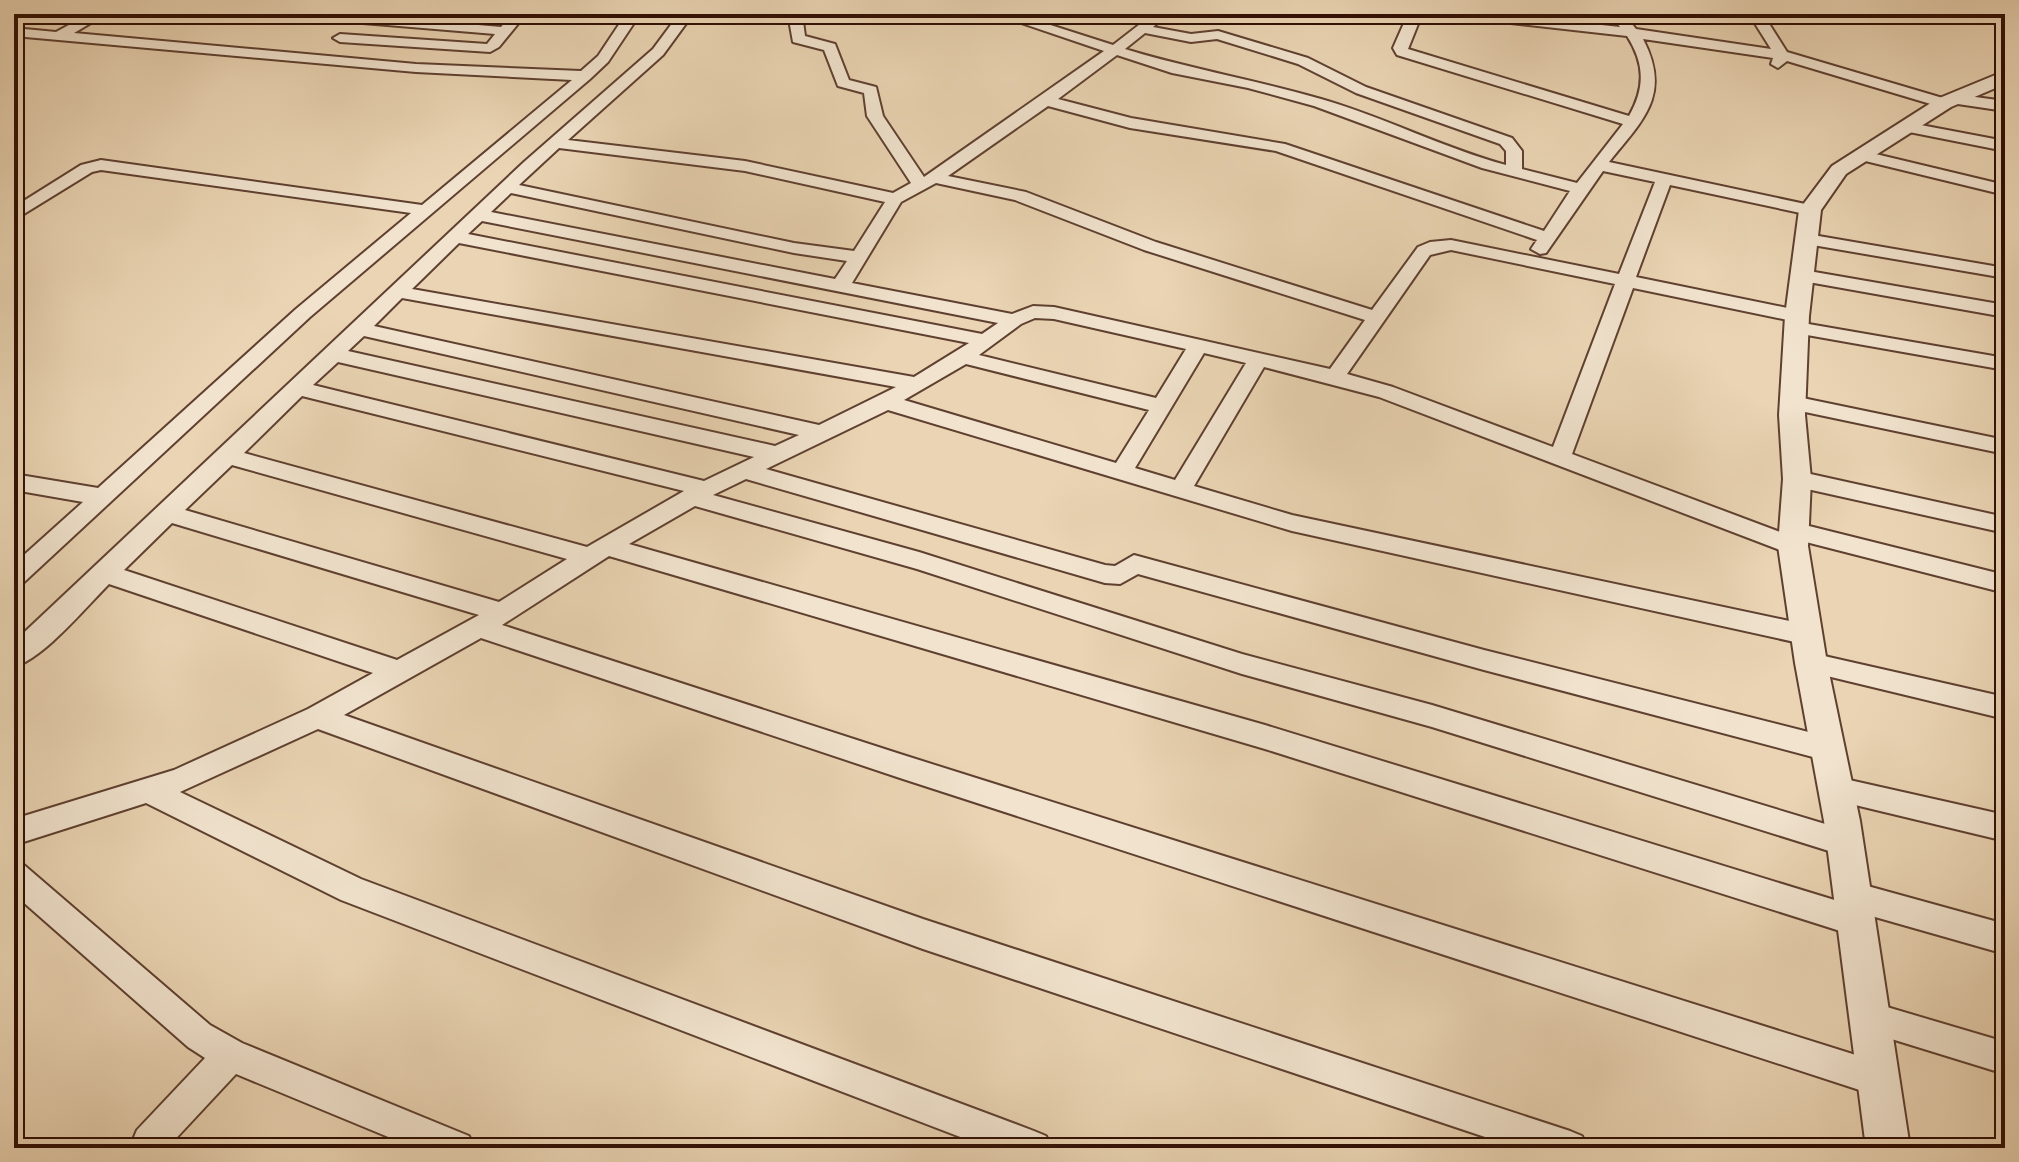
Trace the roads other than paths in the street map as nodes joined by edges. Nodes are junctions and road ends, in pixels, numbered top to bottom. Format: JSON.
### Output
{"nodes":[{"id":1,"x":99,"y":14,"type":"edge"},
{"id":2,"x":519,"y":14,"type":"edge"},
{"id":3,"x":633,"y":14,"type":"edge"},
{"id":4,"x":686,"y":14,"type":"edge"},
{"id":5,"x":795,"y":14,"type":"edge"},
{"id":6,"x":808,"y":14,"type":"edge"},
{"id":7,"x":1002,"y":14,"type":"edge"},
{"id":8,"x":1161,"y":14,"type":"edge"},
{"id":9,"x":1415,"y":14,"type":"edge"},
{"id":10,"x":1466,"y":14,"type":"edge"},
{"id":11,"x":1617,"y":14,"type":"edge"},
{"id":12,"x":1756,"y":14,"type":"edge"},
{"id":13,"x":366,"y":16,"type":"edge"},
{"id":14,"x":16,"y":23,"type":"edge"},
{"id":15,"x":1143,"y":29,"type":"junction"},
{"id":16,"x":504,"y":31,"type":"junction"},
{"id":17,"x":1634,"y":33,"type":"junction"},
{"id":18,"x":58,"y":36,"type":"junction"},
{"id":19,"x":340,"y":38,"type":"junction"},
{"id":20,"x":490,"y":48,"type":"junction"},
{"id":21,"x":1117,"y":50,"type":"junction"},
{"id":22,"x":314,"y":60,"type":"junction"},
{"id":23,"x":1780,"y":60,"type":"junction"},
{"id":24,"x":472,"y":70,"type":"junction"},
{"id":25,"x":585,"y":76,"type":"junction"},
{"id":26,"x":2005,"y":77,"type":"edge"},
{"id":27,"x":1046,"y":101,"type":"junction"},
{"id":28,"x":1944,"y":103,"type":"junction"},
{"id":29,"x":2005,"y":106,"type":"edge"},
{"id":30,"x":1635,"y":123,"type":"junction"},
{"id":31,"x":1905,"y":127,"type":"junction"},
{"id":32,"x":555,"y":143,"type":"junction"},
{"id":33,"x":2005,"y":146,"type":"edge"},
{"id":34,"x":1859,"y":155,"type":"junction"},
{"id":35,"x":1598,"y":165,"type":"junction"},
{"id":36,"x":1514,"y":173,"type":"junction"},
{"id":37,"x":1664,"y":179,"type":"junction"},
{"id":38,"x":927,"y":181,"type":"junction"},
{"id":39,"x":507,"y":187,"type":"junction"},
{"id":40,"x":1581,"y":189,"type":"junction"},
{"id":41,"x":2005,"y":190,"type":"edge"},
{"id":42,"x":895,"y":199,"type":"junction"},
{"id":43,"x":423,"y":210,"type":"junction"},
{"id":44,"x":14,"y":215,"type":"edge"},
{"id":45,"x":478,"y":215,"type":"junction"},
{"id":46,"x":1809,"y":225,"type":"junction"},
{"id":47,"x":454,"y":237,"type":"junction"},
{"id":48,"x":1548,"y":238,"type":"junction"},
{"id":49,"x":860,"y":257,"type":"junction"},
{"id":50,"x":1531,"y":261,"type":"junction"},
{"id":51,"x":2005,"y":273,"type":"edge"},
{"id":52,"x":1803,"y":276,"type":"junction"},
{"id":53,"x":1625,"y":280,"type":"junction"},
{"id":54,"x":841,"y":285,"type":"junction"},
{"id":55,"x":398,"y":292,"type":"junction"},
{"id":56,"x":2005,"y":311,"type":"edge"},
{"id":57,"x":1377,"y":318,"type":"junction"},
{"id":58,"x":1014,"y":320,"type":"junction"},
{"id":59,"x":1797,"y":322,"type":"junction"},
{"id":60,"x":358,"y":329,"type":"junction"},
{"id":61,"x":988,"y":341,"type":"junction"},
{"id":62,"x":1198,"y":346,"type":"junction"},
{"id":63,"x":332,"y":354,"type":"junction"},
{"id":64,"x":963,"y":357,"type":"junction"},
{"id":65,"x":1258,"y":360,"type":"junction"},
{"id":66,"x":2005,"y":364,"type":"edge"},
{"id":67,"x":1335,"y":377,"type":"junction"},
{"id":68,"x":916,"y":384,"type":"junction"},
{"id":69,"x":296,"y":388,"type":"junction"},
{"id":70,"x":886,"y":402,"type":"junction"},
{"id":71,"x":1793,"y":403,"type":"junction"},
{"id":72,"x":1162,"y":406,"type":"junction"},
{"id":73,"x":821,"y":433,"type":"junction"},
{"id":74,"x":2005,"y":447,"type":"edge"},
{"id":75,"x":780,"y":455,"type":"junction"},
{"id":76,"x":227,"y":456,"type":"junction"},
{"id":77,"x":1560,"y":457,"type":"junction"},
{"id":78,"x":745,"y":471,"type":"junction"},
{"id":79,"x":1122,"y":471,"type":"junction"},
{"id":80,"x":1797,"y":479,"type":"junction"},
{"id":81,"x":14,"y":482,"type":"edge"},
{"id":82,"x":1182,"y":488,"type":"junction"},
{"id":83,"x":699,"y":493,"type":"junction"},
{"id":84,"x":102,"y":497,"type":"junction"},
{"id":85,"x":168,"y":513,"type":"junction"},
{"id":86,"x":2005,"y":525,"type":"edge"},
{"id":87,"x":1793,"y":538,"type":"junction"},
{"id":88,"x":599,"y":552,"type":"junction"},
{"id":89,"x":105,"y":573,"type":"junction"},
{"id":90,"x":14,"y":578,"type":"edge"},
{"id":91,"x":2005,"y":584,"type":"edge"},
{"id":92,"x":491,"y":620,"type":"junction"},
{"id":93,"x":1809,"y":649,"type":"junction"},
{"id":94,"x":14,"y":657,"type":"edge"},
{"id":95,"x":401,"y":672,"type":"junction"},
{"id":96,"x":2005,"y":708,"type":"edge"},
{"id":97,"x":317,"y":717,"type":"junction"},
{"id":98,"x":1828,"y":749,"type":"junction"},
{"id":99,"x":1836,"y":789,"type":"junction"},
{"id":100,"x":148,"y":790,"type":"junction"},
{"id":101,"x":2005,"y":828,"type":"edge"},
{"id":102,"x":14,"y":832,"type":"edge"},
{"id":103,"x":1845,"y":843,"type":"junction"},
{"id":104,"x":14,"y":875,"type":"edge"},
{"id":105,"x":1854,"y":908,"type":"junction"},
{"id":106,"x":2005,"y":939,"type":"edge"},
{"id":107,"x":1870,"y":1018,"type":"junction"},
{"id":108,"x":231,"y":1055,"type":"junction"},
{"id":109,"x":2005,"y":1058,"type":"edge"},
{"id":110,"x":1878,"y":1079,"type":"junction"},
{"id":111,"x":151,"y":1146,"type":"edge"},
{"id":112,"x":457,"y":1148,"type":"edge"},
{"id":113,"x":1034,"y":1148,"type":"edge"},
{"id":114,"x":1570,"y":1148,"type":"edge"},
{"id":115,"x":1888,"y":1148,"type":"edge"}],
"edges":[{"from":1,"to":18,"type":"street"},
{"from":2,"to":16,"type":"street"},
{"from":3,"to":25,"type":"street"},
{"from":4,"to":32,"type":"street"},
{"from":5,"to":6,"type":"street"},
{"from":5,"to":38,"type":"street"},
{"from":7,"to":21,"type":"street"},
{"from":8,"to":15,"type":"street"},
{"from":9,"to":30,"type":"street"},
{"from":10,"to":17,"type":"street"},
{"from":11,"to":17,"type":"street"},
{"from":12,"to":23,"type":"street"},
{"from":13,"to":16,"type":"street"},
{"from":13,"to":19,"type":"street"},
{"from":14,"to":18,"type":"street"},
{"from":15,"to":21,"type":"street"},
{"from":15,"to":36,"type":"street"},
{"from":16,"to":20,"type":"street"},
{"from":17,"to":23,"type":"street"},
{"from":17,"to":30,"type":"street"},
{"from":18,"to":22,"type":"street"},
{"from":19,"to":20,"type":"street"},
{"from":19,"to":22,"type":"street"},
{"from":20,"to":24,"type":"street"},
{"from":21,"to":27,"type":"street"},
{"from":21,"to":36,"type":"street"},
{"from":22,"to":24,"type":"street"},
{"from":23,"to":28,"type":"street"},
{"from":24,"to":25,"type":"street"},
{"from":25,"to":43,"type":"street"},
{"from":26,"to":28,"type":"street"},
{"from":27,"to":38,"type":"street"},
{"from":27,"to":48,"type":"street"},
{"from":28,"to":29,"type":"street"},
{"from":28,"to":31,"type":"street"},
{"from":30,"to":35,"type":"street"},
{"from":31,"to":33,"type":"street"},
{"from":31,"to":34,"type":"street"},
{"from":32,"to":39,"type":"street"},
{"from":32,"to":42,"type":"street"},
{"from":34,"to":41,"type":"street"},
{"from":34,"to":46,"type":"street"},
{"from":35,"to":37,"type":"street"},
{"from":35,"to":40,"type":"street"},
{"from":36,"to":40,"type":"street"},
{"from":37,"to":46,"type":"street"},
{"from":37,"to":53,"type":"street"},
{"from":38,"to":42,"type":"street"},
{"from":38,"to":57,"type":"street"},
{"from":39,"to":45,"type":"street"},
{"from":39,"to":49,"type":"street"},
{"from":40,"to":48,"type":"street"},
{"from":42,"to":49,"type":"street"},
{"from":43,"to":44,"type":"street"},
{"from":43,"to":84,"type":"street"},
{"from":45,"to":47,"type":"street"},
{"from":45,"to":54,"type":"street"},
{"from":46,"to":51,"type":"street"},
{"from":46,"to":52,"type":"street"},
{"from":47,"to":55,"type":"street"},
{"from":47,"to":61,"type":"street"},
{"from":48,"to":50,"type":"street"},
{"from":49,"to":54,"type":"street"},
{"from":50,"to":53,"type":"street"},
{"from":50,"to":57,"type":"street"},
{"from":52,"to":56,"type":"street"},
{"from":52,"to":59,"type":"street"},
{"from":53,"to":59,"type":"street"},
{"from":53,"to":77,"type":"street"},
{"from":54,"to":58,"type":"street"},
{"from":55,"to":60,"type":"street"},
{"from":55,"to":68,"type":"street"},
{"from":57,"to":67,"type":"street"},
{"from":58,"to":61,"type":"street"},
{"from":58,"to":62,"type":"street"},
{"from":59,"to":66,"type":"street"},
{"from":59,"to":71,"type":"street"},
{"from":60,"to":63,"type":"street"},
{"from":60,"to":73,"type":"street"},
{"from":61,"to":64,"type":"street"},
{"from":62,"to":65,"type":"street"},
{"from":62,"to":72,"type":"street"},
{"from":63,"to":69,"type":"street"},
{"from":63,"to":75,"type":"street"},
{"from":64,"to":68,"type":"street"},
{"from":64,"to":72,"type":"street"},
{"from":65,"to":67,"type":"street"},
{"from":65,"to":82,"type":"street"},
{"from":67,"to":77,"type":"street"},
{"from":68,"to":70,"type":"street"},
{"from":69,"to":76,"type":"street"},
{"from":69,"to":83,"type":"street"},
{"from":70,"to":73,"type":"street"},
{"from":70,"to":79,"type":"street"},
{"from":71,"to":74,"type":"street"},
{"from":71,"to":80,"type":"street"},
{"from":72,"to":79,"type":"street"},
{"from":73,"to":75,"type":"street"},
{"from":75,"to":78,"type":"street"},
{"from":76,"to":85,"type":"street"},
{"from":76,"to":88,"type":"street"},
{"from":77,"to":87,"type":"street"},
{"from":78,"to":83,"type":"street"},
{"from":78,"to":98,"type":"street"},
{"from":79,"to":82,"type":"street"},
{"from":80,"to":86,"type":"street"},
{"from":80,"to":87,"type":"street"},
{"from":81,"to":84,"type":"street"},
{"from":82,"to":93,"type":"street"},
{"from":83,"to":88,"type":"street"},
{"from":83,"to":103,"type":"street"},
{"from":84,"to":90,"type":"street"},
{"from":85,"to":89,"type":"street"},
{"from":85,"to":92,"type":"street"},
{"from":87,"to":91,"type":"street"},
{"from":87,"to":93,"type":"street"},
{"from":88,"to":92,"type":"street"},
{"from":88,"to":105,"type":"street"},
{"from":89,"to":94,"type":"street"},
{"from":89,"to":95,"type":"street"},
{"from":92,"to":95,"type":"street"},
{"from":92,"to":110,"type":"street"},
{"from":93,"to":96,"type":"street"},
{"from":93,"to":98,"type":"street"},
{"from":95,"to":97,"type":"street"},
{"from":97,"to":100,"type":"street"},
{"from":97,"to":114,"type":"street"},
{"from":98,"to":99,"type":"street"},
{"from":99,"to":101,"type":"street"},
{"from":99,"to":103,"type":"street"},
{"from":100,"to":102,"type":"street"},
{"from":100,"to":113,"type":"street"},
{"from":103,"to":105,"type":"street"},
{"from":104,"to":108,"type":"street"},
{"from":105,"to":106,"type":"street"},
{"from":105,"to":107,"type":"street"},
{"from":107,"to":109,"type":"street"},
{"from":107,"to":110,"type":"street"},
{"from":108,"to":111,"type":"street"},
{"from":108,"to":112,"type":"street"},
{"from":110,"to":115,"type":"street"}]}
